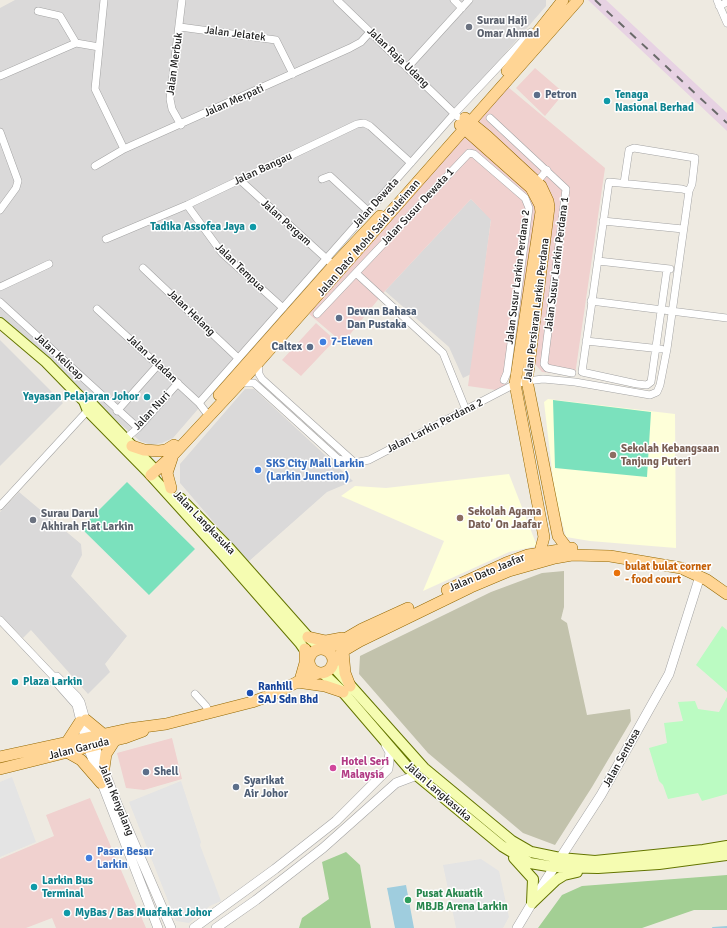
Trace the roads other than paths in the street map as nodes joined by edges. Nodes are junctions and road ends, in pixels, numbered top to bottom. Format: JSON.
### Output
{"nodes":[{"id":1,"x":104,"y":0,"type":"edge"},
{"id":2,"x":182,"y":0,"type":"edge"},
{"id":3,"x":338,"y":0,"type":"edge"},
{"id":4,"x":454,"y":0,"type":"edge"},
{"id":5,"x":469,"y":0,"type":"edge"},
{"id":6,"x":577,"y":1,"type":"edge"},
{"id":7,"x":727,"y":2,"type":"edge"},
{"id":8,"x":718,"y":3,"type":"edge"},
{"id":9,"x":560,"y":4,"type":"edge"},
{"id":10,"x":462,"y":8,"type":"junction"},
{"id":11,"x":38,"y":11,"type":"dead end"},
{"id":12,"x":727,"y":23,"type":"edge"},
{"id":13,"x":180,"y":27,"type":"junction"},
{"id":14,"x":370,"y":32,"type":"junction"},
{"id":15,"x":76,"y":43,"type":"junction"},
{"id":16,"x":99,"y":47,"type":"junction"},
{"id":17,"x":407,"y":68,"type":"junction"},
{"id":18,"x":293,"y":74,"type":"junction"},
{"id":19,"x":0,"y":76,"type":"edge"},
{"id":20,"x":490,"y":118,"type":"dead end"},
{"id":21,"x":462,"y":121,"type":"junction"},
{"id":22,"x":181,"y":125,"type":"junction"},
{"id":23,"x":0,"y":132,"type":"edge"},
{"id":24,"x":124,"y":149,"type":"junction"},
{"id":25,"x":469,"y":153,"type":"joint"},
{"id":26,"x":411,"y":163,"type":"junction"},
{"id":27,"x":95,"y":166,"type":"dead end"},
{"id":28,"x":547,"y":170,"type":"junction"},
{"id":29,"x":322,"y":179,"type":"dead end"},
{"id":30,"x":240,"y":180,"type":"junction"},
{"id":31,"x":624,"y":183,"type":"junction"},
{"id":32,"x":533,"y":184,"type":"junction"},
{"id":33,"x":688,"y":191,"type":"junction"},
{"id":34,"x":522,"y":195,"type":"junction"},
{"id":35,"x":187,"y":205,"type":"junction"},
{"id":36,"x":0,"y":210,"type":"edge"},
{"id":37,"x":368,"y":211,"type":"junction"},
{"id":38,"x":603,"y":221,"type":"junction"},
{"id":39,"x":683,"y":229,"type":"junction"},
{"id":40,"x":106,"y":239,"type":"dead end"},
{"id":41,"x":598,"y":261,"type":"junction"},
{"id":42,"x":330,"y":262,"type":"junction"},
{"id":43,"x":49,"y":264,"type":"dead end"},
{"id":44,"x":144,"y":268,"type":"dead end"},
{"id":45,"x":667,"y":268,"type":"junction"},
{"id":46,"x":677,"y":270,"type":"junction"},
{"id":47,"x":356,"y":273,"type":"junction"},
{"id":48,"x":0,"y":288,"type":"edge"},
{"id":49,"x":516,"y":300,"type":"junction"},
{"id":50,"x":532,"y":301,"type":"junction"},
{"id":51,"x":591,"y":301,"type":"junction"},
{"id":52,"x":0,"y":302,"type":"edge"},
{"id":53,"x":552,"y":302,"type":"junction"},
{"id":54,"x":97,"y":309,"type":"dead end"},
{"id":55,"x":661,"y":309,"type":"junction"},
{"id":56,"x":672,"y":310,"type":"junction"},
{"id":57,"x":290,"y":314,"type":"junction"},
{"id":58,"x":317,"y":314,"type":"dead end"},
{"id":59,"x":727,"y":318,"type":"edge"},
{"id":60,"x":0,"y":323,"type":"edge"},
{"id":61,"x":586,"y":341,"type":"junction"},
{"id":62,"x":657,"y":348,"type":"junction"},
{"id":63,"x":667,"y":349,"type":"junction"},
{"id":64,"x":238,"y":358,"type":"junction"},
{"id":65,"x":258,"y":363,"type":"junction"},
{"id":66,"x":158,"y":365,"type":"junction"},
{"id":67,"x":572,"y":373,"type":"dead end"},
{"id":68,"x":504,"y":380,"type":"dead end"},
{"id":69,"x":527,"y":381,"type":"junction"},
{"id":70,"x":178,"y":383,"type":"junction"},
{"id":71,"x":240,"y":383,"type":"junction"},
{"id":72,"x":515,"y":384,"type":"junction"},
{"id":73,"x":88,"y":406,"type":"junction"},
{"id":74,"x":202,"y":407,"type":"junction"},
{"id":75,"x":466,"y":410,"type":"junction"},
{"id":76,"x":117,"y":411,"type":"junction"},
{"id":77,"x":138,"y":428,"type":"junction"},
{"id":78,"x":129,"y":442,"type":"junction"},
{"id":79,"x":173,"y":450,"type":"junction"},
{"id":80,"x":354,"y":462,"type":"junction"},
{"id":81,"x":151,"y":471,"type":"junction"},
{"id":82,"x":171,"y":488,"type":"junction"},
{"id":83,"x":0,"y":506,"type":"edge"},
{"id":84,"x":567,"y":548,"type":"junction"},
{"id":85,"x":540,"y":552,"type":"junction"},
{"id":86,"x":681,"y":568,"type":"junction"},
{"id":87,"x":700,"y":576,"type":"junction"},
{"id":88,"x":727,"y":594,"type":"edge"},
{"id":89,"x":0,"y":620,"type":"edge"},
{"id":90,"x":308,"y":637,"type":"junction"},
{"id":91,"x":346,"y":637,"type":"junction"},
{"id":92,"x":324,"y":649,"type":"junction"},
{"id":93,"x":344,"y":650,"type":"junction"},
{"id":94,"x":308,"y":656,"type":"junction"},
{"id":95,"x":333,"y":664,"type":"junction"},
{"id":96,"x":321,"y":673,"type":"junction"},
{"id":97,"x":297,"y":681,"type":"junction"},
{"id":98,"x":347,"y":689,"type":"junction"},
{"id":99,"x":195,"y":694,"type":"dead end"},
{"id":100,"x":209,"y":713,"type":"junction"},
{"id":101,"x":83,"y":721,"type":"junction"},
{"id":102,"x":157,"y":726,"type":"junction"},
{"id":103,"x":103,"y":734,"type":"junction"},
{"id":104,"x":381,"y":735,"type":"junction"},
{"id":105,"x":115,"y":740,"type":"junction"},
{"id":106,"x":89,"y":742,"type":"junction"},
{"id":107,"x":67,"y":747,"type":"junction"},
{"id":108,"x":0,"y":757,"type":"edge"},
{"id":109,"x":104,"y":768,"type":"junction"},
{"id":110,"x":0,"y":769,"type":"edge"},
{"id":111,"x":416,"y":775,"type":"junction"},
{"id":112,"x":101,"y":783,"type":"junction"},
{"id":113,"x":727,"y":846,"type":"edge"},
{"id":114,"x":508,"y":851,"type":"junction"},
{"id":115,"x":727,"y":855,"type":"edge"},
{"id":116,"x":560,"y":858,"type":"junction"},
{"id":117,"x":554,"y":868,"type":"junction"},
{"id":118,"x":598,"y":868,"type":"junction"},
{"id":119,"x":532,"y":903,"type":"junction"},
{"id":120,"x":170,"y":926,"type":"edge"},
{"id":121,"x":158,"y":928,"type":"edge"},
{"id":122,"x":179,"y":928,"type":"edge"},
{"id":123,"x":193,"y":928,"type":"edge"},
{"id":124,"x":216,"y":928,"type":"edge"},
{"id":125,"x":517,"y":928,"type":"edge"}],
"edges":[{"from":1,"to":16,"type":"street"},
{"from":2,"to":13,"type":"street","name":"Jalan Merbuk"},
{"from":3,"to":14,"type":"street","name":"Jalan Raja Udang"},
{"from":4,"to":10,"type":"street"},
{"from":5,"to":10,"type":"street"},
{"from":6,"to":21,"type":"main road","name":"Jalan Dato' Mohd Said Suleiman"},
{"from":7,"to":8,"type":"street"},
{"from":8,"to":12,"type":"street"},
{"from":9,"to":21,"type":"main road","name":"Jalan Dato' Mohd Said Suleiman"},
{"from":10,"to":17,"type":"street"},
{"from":11,"to":15,"type":"street"},
{"from":13,"to":18,"type":"street","name":"Jalan Jelatek"},
{"from":13,"to":22,"type":"street","name":"Jalan Merbuk"},
{"from":14,"to":17,"type":"street","name":"Jalan Raja Udang"},
{"from":14,"to":18,"type":"street","name":"Jalan Merpati"},
{"from":15,"to":16,"type":"street"},
{"from":15,"to":19,"type":"street"},
{"from":16,"to":24,"type":"street"},
{"from":17,"to":21,"type":"street","name":"Jalan Raja Udang"},
{"from":18,"to":22,"type":"street","name":"Jalan Merpati"},
{"from":20,"to":28,"type":"street","name":"Jalan Susur Larkin Perdana 1"},
{"from":21,"to":26,"type":"street","name":"Jalan Dewata"},
{"from":21,"to":32,"type":"main road","name":"Jalan Persiaran Larkin Perdana"},
{"from":21,"to":42,"type":"main road","name":"Jalan Dato' Mohd Said Suleiman"},
{"from":21,"to":57,"type":"main road","name":"Jalan Dato' Mohd Said Suleiman"},
{"from":22,"to":24,"type":"street","name":"Jalan Merpati"},
{"from":23,"to":36,"type":"street"},
{"from":24,"to":27,"type":"street","name":"Jalan Merpati"},
{"from":25,"to":34,"type":"street","name":"Jalan Susur Larkin Perdana 2"},
{"from":25,"to":47,"type":"street","name":"Jalan Susur Dewata 1"},
{"from":26,"to":30,"type":"street","name":"Jalan Bangau"},
{"from":26,"to":37,"type":"street","name":"Jalan Dewata"},
{"from":28,"to":32,"type":"street"},
{"from":28,"to":53,"type":"street","name":"Jalan Susur Larkin Perdana 1"},
{"from":29,"to":37,"type":"street"},
{"from":30,"to":35,"type":"street","name":"Jalan Bangau"},
{"from":30,"to":42,"type":"street","name":"Jalan Pergam"},
{"from":31,"to":33,"type":"street"},
{"from":31,"to":33,"type":"street"},
{"from":31,"to":38,"type":"street"},
{"from":32,"to":34,"type":"street"},
{"from":32,"to":50,"type":"main road","name":"Jalan Persiaran Larkin Perdana"},
{"from":33,"to":39,"type":"street"},
{"from":34,"to":49,"type":"street","name":"Jalan Susur Larkin Perdana 2"},
{"from":35,"to":40,"type":"street","name":"Jalan Bangau"},
{"from":35,"to":57,"type":"street","name":"Jalan Tempua"},
{"from":37,"to":42,"type":"street","name":"Jalan Dewata"},
{"from":38,"to":39,"type":"street"},
{"from":38,"to":41,"type":"street"},
{"from":39,"to":46,"type":"street"},
{"from":41,"to":45,"type":"street"},
{"from":41,"to":51,"type":"street"},
{"from":42,"to":57,"type":"main road","name":"Jalan Dato' Mohd Said Suleiman"},
{"from":43,"to":48,"type":"street"},
{"from":44,"to":64,"type":"street","name":"Jalan Helang"},
{"from":45,"to":46,"type":"street"},
{"from":45,"to":55,"type":"street"},
{"from":46,"to":56,"type":"street"},
{"from":47,"to":58,"type":"street","name":"Jalan Susur Dewata 1"},
{"from":47,"to":75,"type":"street"},
{"from":49,"to":50,"type":"street"},
{"from":49,"to":68,"type":"street","name":"Jalan Susur Larkin Perdana 2"},
{"from":50,"to":53,"type":"street"},
{"from":50,"to":69,"type":"main road","name":"Jalan Persiaran Larkin Perdana"},
{"from":50,"to":72,"type":"main road","name":"Jalan Persiaran Larkin Perdana"},
{"from":51,"to":55,"type":"street"},
{"from":51,"to":61,"type":"street"},
{"from":52,"to":76,"type":"street","name":"Jalan Kelicap"},
{"from":53,"to":67,"type":"street","name":"Jalan Susur Larkin Perdana 1"},
{"from":54,"to":66,"type":"street","name":"Jalan Jeladan"},
{"from":55,"to":56,"type":"street"},
{"from":55,"to":62,"type":"street"},
{"from":56,"to":59,"type":"street"},
{"from":56,"to":63,"type":"street"},
{"from":57,"to":64,"type":"street"},
{"from":57,"to":65,"type":"main road","name":"Jalan Dato' Mohd Said Suleiman"},
{"from":57,"to":74,"type":"main road","name":"Jalan Dato' Mohd Said Suleiman"},
{"from":60,"to":73,"type":"main road","name":"Jalan Langkasuka"},
{"from":61,"to":62,"type":"street"},
{"from":61,"to":62,"type":"street"},
{"from":62,"to":63,"type":"street"},
{"from":63,"to":69,"type":"street","name":"Jalan Larkin Perdana 2"},
{"from":64,"to":74,"type":"street"},
{"from":65,"to":71,"type":"main road","name":"Jalan Dato' Mohd Said Suleiman"},
{"from":65,"to":80,"type":"street"},
{"from":66,"to":70,"type":"street","name":"Jalan Jeladan"},
{"from":66,"to":76,"type":"street"},
{"from":69,"to":72,"type":"street","name":"Jalan Larkin Perdana 2"},
{"from":69,"to":84,"type":"main road","name":"Jalan Persiaran Larkin Perdana"},
{"from":70,"to":74,"type":"street","name":"Jalan Jeladan"},
{"from":70,"to":77,"type":"street","name":"Jalan Nuri"},
{"from":71,"to":79,"type":"main road","name":"Jalan Dato' Mohd Said Suleiman"},
{"from":71,"to":80,"type":"street","name":"Jalan Larkin Perdana 2"},
{"from":72,"to":75,"type":"street","name":"Jalan Larkin Perdana 2"},
{"from":72,"to":85,"type":"main road","name":"Jalan Persiaran Larkin Perdana"},
{"from":73,"to":78,"type":"main road","name":"Jalan Langkasuka"},
{"from":73,"to":81,"type":"main road","name":"Jalan Langkasuka"},
{"from":73,"to":83,"type":"street"},
{"from":74,"to":79,"type":"main road","name":"Jalan Dato' Mohd Said Suleiman"},
{"from":75,"to":80,"type":"street","name":"Jalan Larkin Perdana 2"},
{"from":76,"to":77,"type":"street","name":"Jalan Kelicap"},
{"from":77,"to":78,"type":"street","name":"Jalan Nuri"},
{"from":78,"to":79,"type":"main road"},
{"from":78,"to":81,"type":"main road","name":"Jalan Langkasuka"},
{"from":79,"to":81,"type":"main road","name":"Jalan Dato' Mohd Said Suleiman"},
{"from":79,"to":82,"type":"main road"},
{"from":81,"to":82,"type":"main road","name":"Jalan Langkasuka"},
{"from":81,"to":94,"type":"main road","name":"Jalan Langkasuka"},
{"from":82,"to":90,"type":"main road","name":"Jalan Langkasuka"},
{"from":84,"to":85,"type":"main road","name":"Jalan Dato Jaafar"},
{"from":84,"to":86,"type":"main road","name":"Jalan Dato Jaafar"},
{"from":85,"to":91,"type":"main road","name":"Jalan Dato Jaafar"},
{"from":86,"to":87,"type":"main road","name":"Jalan Dato Jaafar"},
{"from":86,"to":93,"type":"main road","name":"Jalan Dato Jaafar"},
{"from":87,"to":88,"type":"main road","name":"Jalan Dato Jaafar"},
{"from":87,"to":116,"type":"street","name":"Jalan Sentosa"},
{"from":89,"to":101,"type":"street"},
{"from":90,"to":91,"type":"main road"},
{"from":90,"to":92,"type":"main road","name":"Jalan Langkasuka"},
{"from":91,"to":92,"type":"main road","name":"Jalan Dato Jaafar"},
{"from":92,"to":94,"type":"main road"},
{"from":92,"to":95,"type":"main road"},
{"from":93,"to":95,"type":"main road","name":"Jalan Dato Jaafar"},
{"from":93,"to":98,"type":"main road"},
{"from":94,"to":96,"type":"main road"},
{"from":94,"to":97,"type":"main road"},
{"from":95,"to":96,"type":"main road"},
{"from":95,"to":98,"type":"main road"},
{"from":96,"to":97,"type":"main road","name":"Jalan Garuda"},
{"from":96,"to":98,"type":"main road","name":"Jalan Langkasuka"},
{"from":97,"to":98,"type":"main road"},
{"from":97,"to":100,"type":"main road","name":"Jalan Garuda"},
{"from":98,"to":104,"type":"main road","name":"Jalan Langkasuka"},
{"from":98,"to":116,"type":"main road"},
{"from":99,"to":100,"type":"street"},
{"from":100,"to":102,"type":"main road","name":"Jalan Garuda"},
{"from":101,"to":103,"type":"main road"},
{"from":101,"to":106,"type":"street"},
{"from":101,"to":107,"type":"main road"},
{"from":102,"to":103,"type":"main road","name":"Jalan Garuda"},
{"from":102,"to":105,"type":"main road","name":"Jalan Garuda"},
{"from":103,"to":106,"type":"main road","name":"Jalan Garuda"},
{"from":104,"to":111,"type":"main road","name":"Jalan Langkasuka"},
{"from":104,"to":123,"type":"street"},
{"from":105,"to":106,"type":"main road","name":"Jalan Garuda"},
{"from":105,"to":109,"type":"main road"},
{"from":106,"to":107,"type":"main road","name":"Jalan Garuda"},
{"from":106,"to":109,"type":"street","name":"Jalan Kenyalang"},
{"from":106,"to":112,"type":"street","name":"Jalan Kenyalang"},
{"from":107,"to":108,"type":"main road","name":"Jalan Garuda"},
{"from":107,"to":110,"type":"main road","name":"Jalan Garuda"},
{"from":107,"to":112,"type":"main road"},
{"from":109,"to":120,"type":"street","name":"Jalan Kenyalang"},
{"from":111,"to":114,"type":"main road","name":"Jalan Langkasuka"},
{"from":111,"to":124,"type":"street"},
{"from":112,"to":121,"type":"street","name":"Jalan Kenyalang"},
{"from":113,"to":116,"type":"main road"},
{"from":114,"to":117,"type":"main road","name":"Jalan Langkasuka"},
{"from":114,"to":119,"type":"main road"},
{"from":115,"to":118,"type":"main road"},
{"from":116,"to":117,"type":"street","name":"Jalan Sentosa"},
{"from":117,"to":118,"type":"main road","name":"Jalan Langkasuka"},
{"from":117,"to":119,"type":"street","name":"Jalan Sentosa"},
{"from":118,"to":119,"type":"main road"},
{"from":119,"to":125,"type":"street","name":"Jalan Sentosa"},
{"from":120,"to":122,"type":"street"}]}
